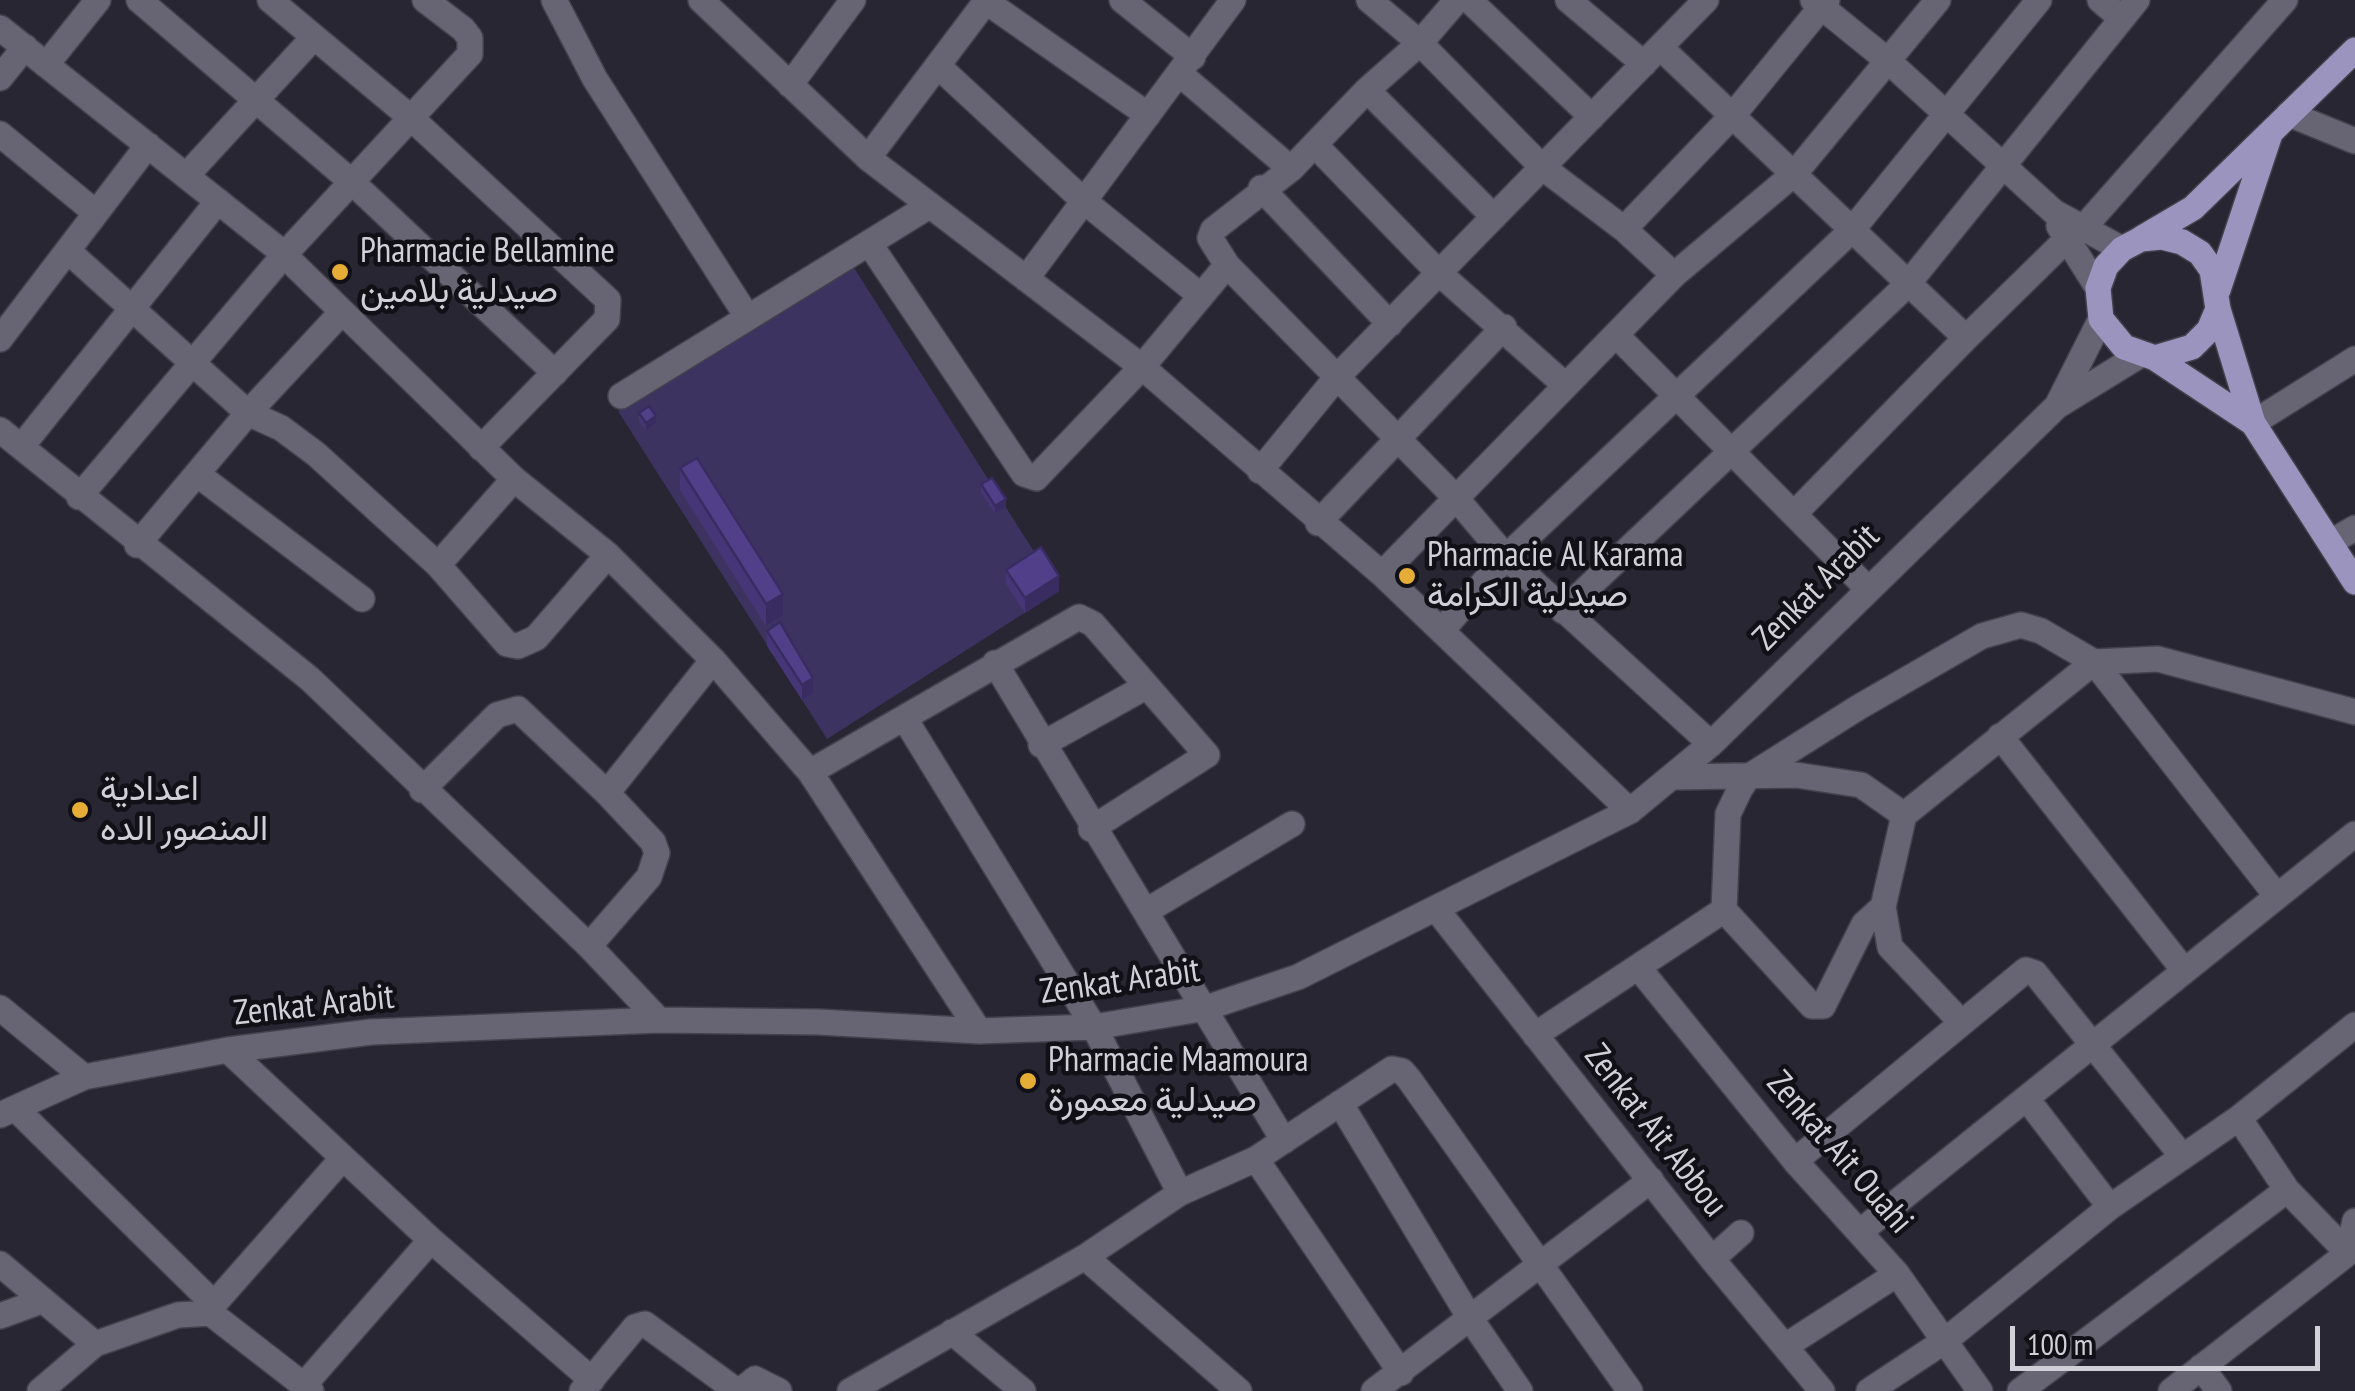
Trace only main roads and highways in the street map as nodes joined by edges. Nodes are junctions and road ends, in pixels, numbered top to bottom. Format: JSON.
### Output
{"nodes":[{"id":1,"x":2355,"y":50,"type":"edge"},
{"id":2,"x":2280,"y":122,"type":"junction"},
{"id":3,"x":2131,"y":244,"type":"junction"},
{"id":4,"x":2218,"y":299,"type":"junction"},
{"id":5,"x":2148,"y":356,"type":"junction"},
{"id":6,"x":2253,"y":423,"type":"junction"},
{"id":7,"x":2355,"y":582,"type":"edge"}],
"edges":[{"from":1,"to":2,"type":"main road"},
{"from":2,"to":3,"type":"main road"},
{"from":2,"to":4,"type":"main road"},
{"from":3,"to":4,"type":"main road"},
{"from":3,"to":5,"type":"main road"},
{"from":4,"to":5,"type":"main road"},
{"from":4,"to":6,"type":"main road"},
{"from":5,"to":6,"type":"main road"},
{"from":6,"to":7,"type":"main road"}]}
